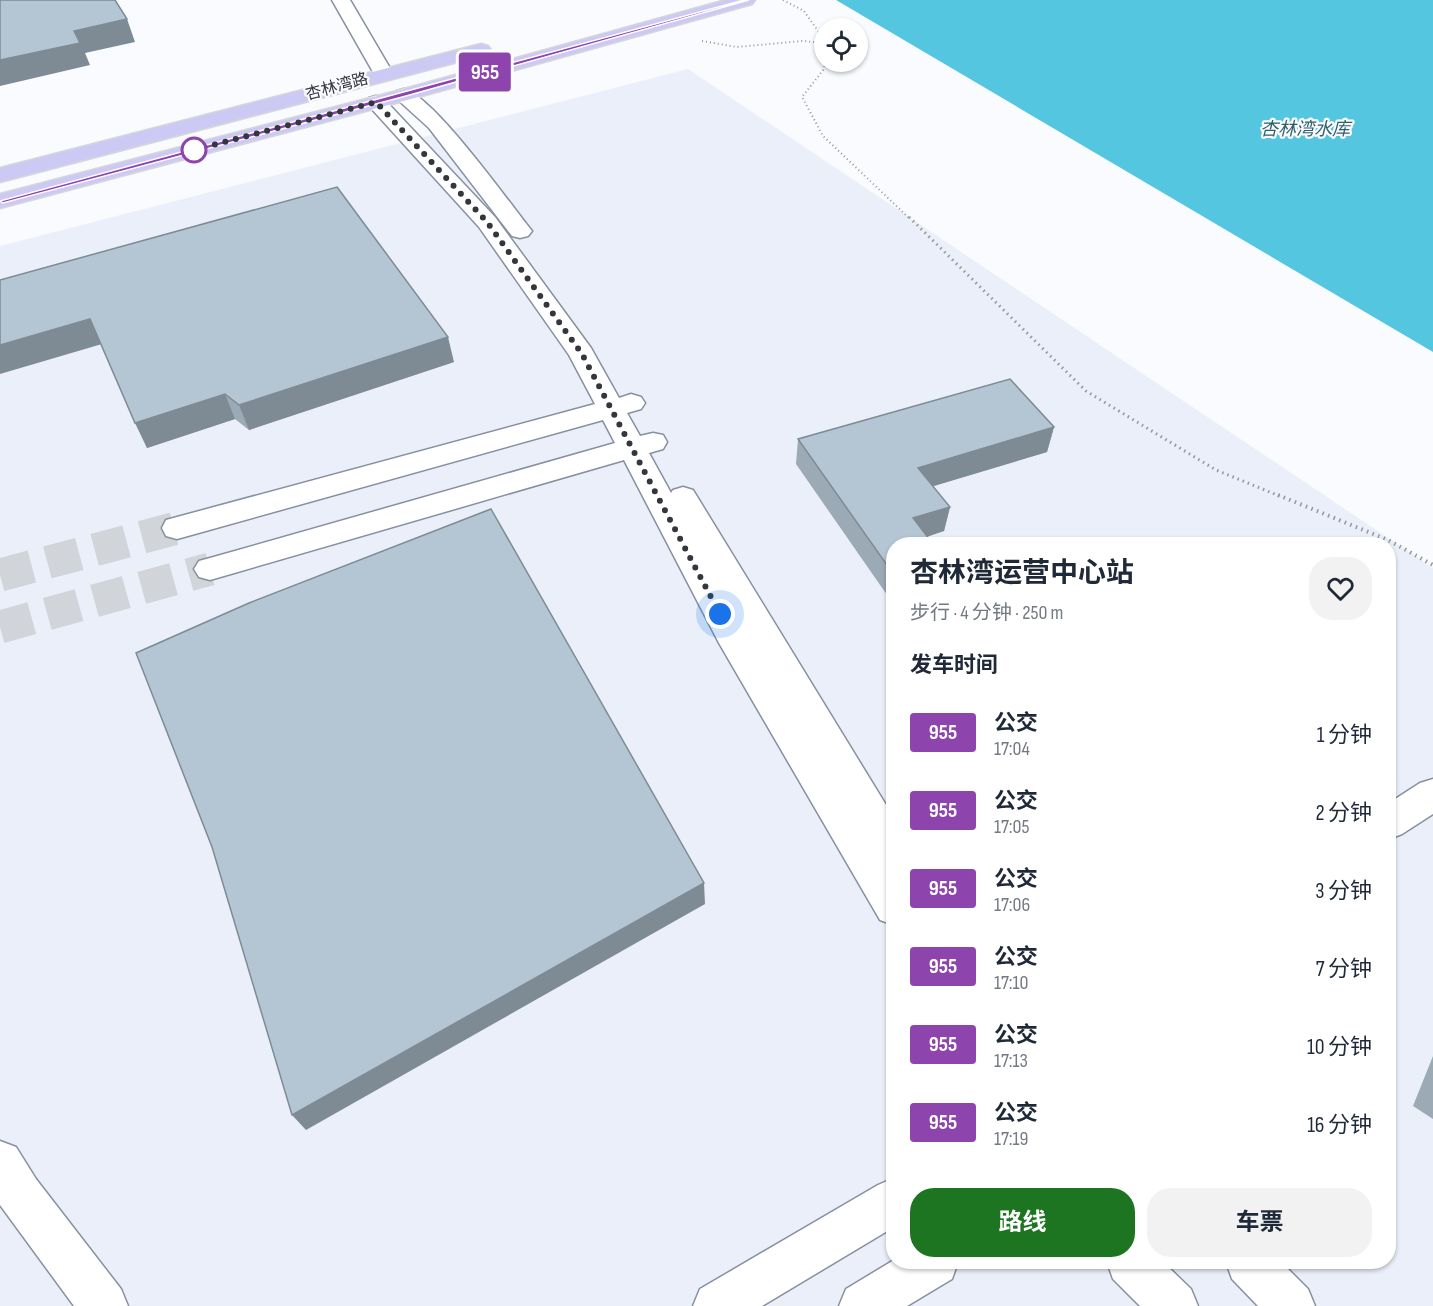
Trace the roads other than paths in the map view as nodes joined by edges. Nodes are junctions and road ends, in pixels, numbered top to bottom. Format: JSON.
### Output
{"nodes":[{"id":1,"x":341,"y":0,"type":"edge"},
{"id":2,"x":746,"y":0,"type":"edge"},
{"id":3,"x":498,"y":46,"type":"dead end"},
{"id":4,"x":388,"y":91,"type":"junction"},
{"id":5,"x":0,"y":175,"type":"edge"},
{"id":6,"x":0,"y":201,"type":"edge"},
{"id":7,"x":622,"y":406,"type":"junction"},
{"id":8,"x":643,"y":445,"type":"junction"},
{"id":9,"x":177,"y":528,"type":"tunnel mouth"},
{"id":10,"x":210,"y":568,"type":"tunnel mouth"},
{"id":11,"x":1433,"y":794,"type":"edge"},
{"id":12,"x":1396,"y":818,"type":"edge"},
{"id":13,"x":886,"y":838,"type":"edge"},
{"id":14,"x":886,"y":894,"type":"edge"},
{"id":15,"x":0,"y":1163,"type":"edge"},
{"id":16,"x":886,"y":1206,"type":"edge"},
{"id":17,"x":923,"y":1269,"type":"edge"},
{"id":18,"x":1137,"y":1269,"type":"edge"},
{"id":19,"x":1256,"y":1269,"type":"edge"},
{"id":20,"x":104,"y":1306,"type":"edge"},
{"id":21,"x":717,"y":1306,"type":"edge"},
{"id":22,"x":863,"y":1306,"type":"edge"},
{"id":23,"x":1174,"y":1306,"type":"edge"},
{"id":24,"x":1291,"y":1306,"type":"edge"}],
"edges":[{"from":1,"to":4,"type":"street"},
{"from":2,"to":4,"type":"main road","name":"杏林湾路"},
{"from":3,"to":4,"type":"main road","name":"杏林湾路"},
{"from":4,"to":5,"type":"main road","name":"杏林湾路"},
{"from":4,"to":6,"type":"main road","name":"杏林湾路"},
{"from":4,"to":7,"type":"street"},
{"from":7,"to":8,"type":"street"},
{"from":7,"to":9,"type":"street"},
{"from":8,"to":10,"type":"street"},
{"from":8,"to":13,"type":"street"},
{"from":8,"to":14,"type":"street"},
{"from":11,"to":12,"type":"street"},
{"from":15,"to":20,"type":"street"},
{"from":16,"to":21,"type":"street"},
{"from":17,"to":22,"type":"street"},
{"from":18,"to":23,"type":"street"},
{"from":19,"to":24,"type":"street"}]}
